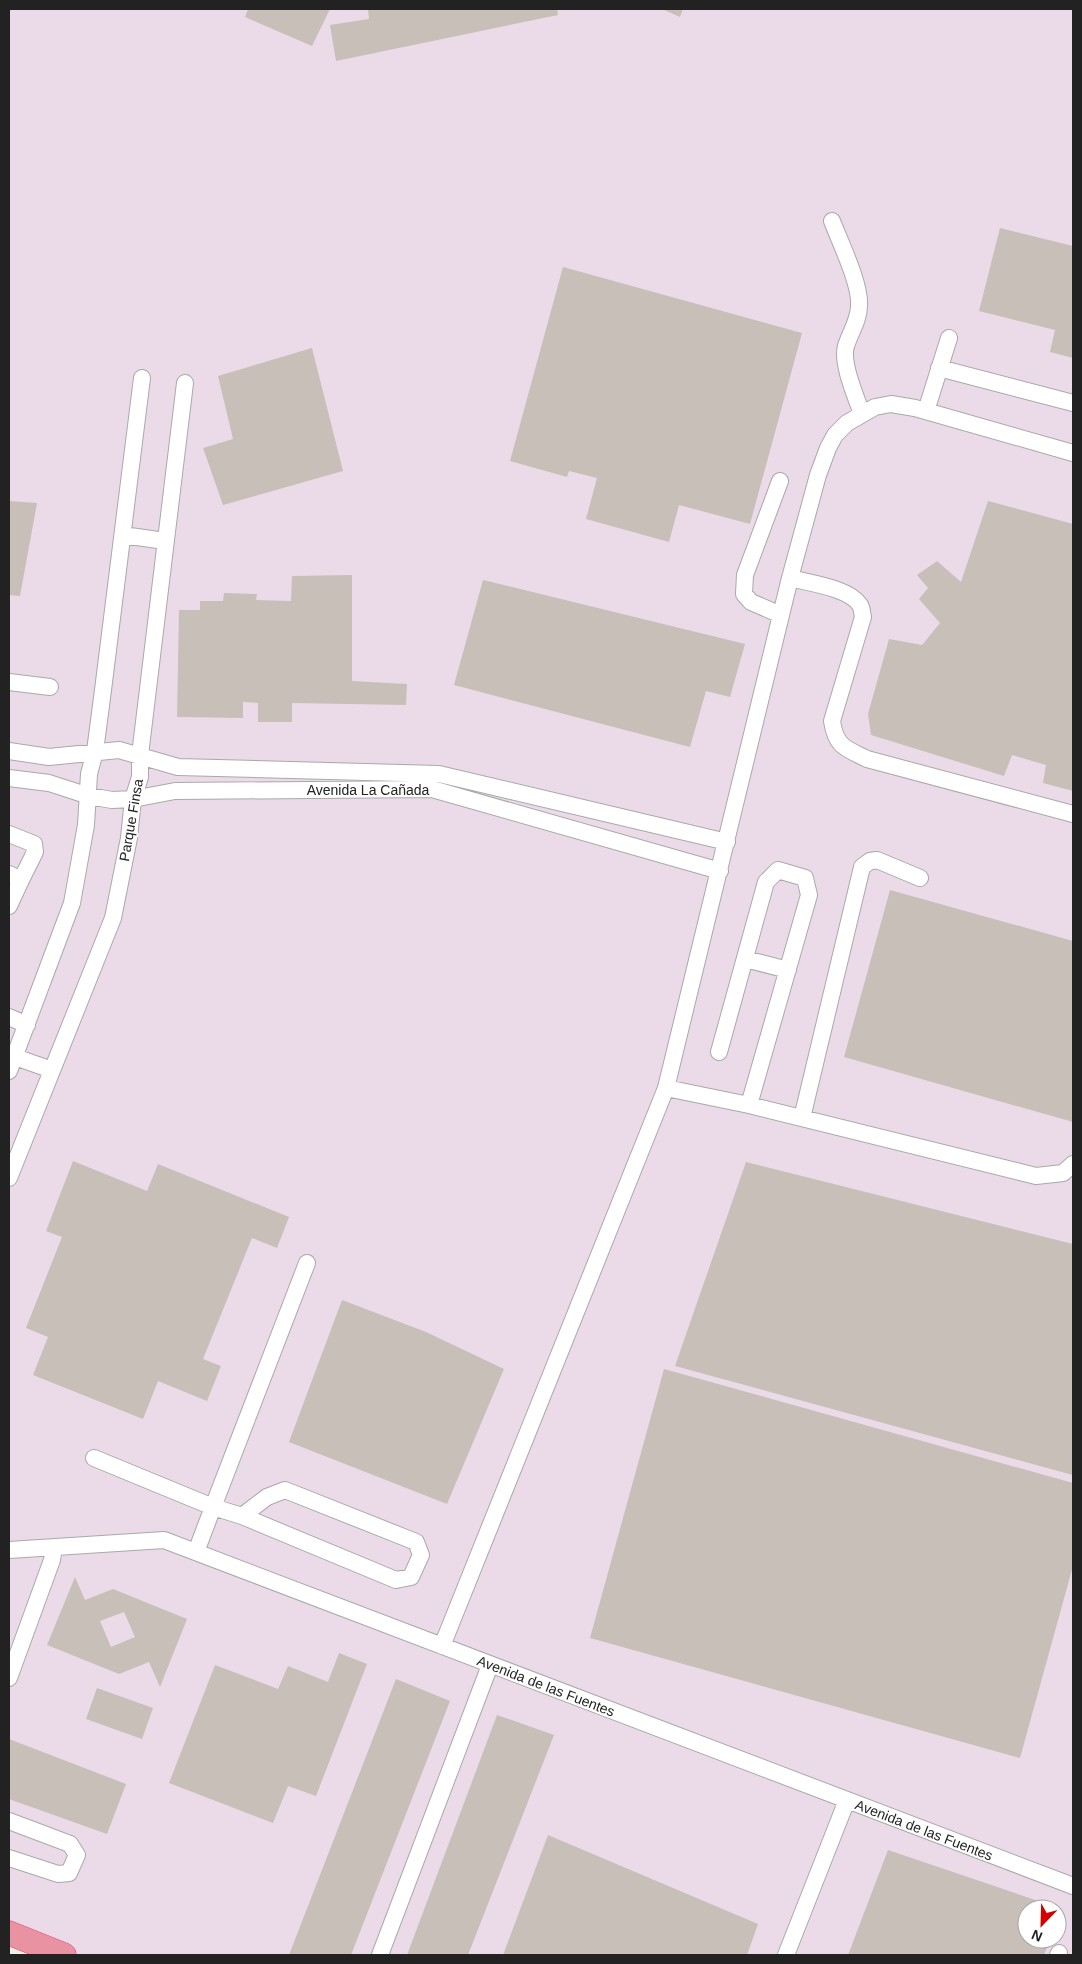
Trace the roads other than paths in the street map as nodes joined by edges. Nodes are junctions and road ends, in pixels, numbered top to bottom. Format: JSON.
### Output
{"nodes":[{"id":1,"x":832,"y":221,"type":"dead end"},
{"id":2,"x":949,"y":338,"type":"dead end"},
{"id":3,"x":939,"y":368,"type":"junction"},
{"id":4,"x":142,"y":378,"type":"dead end"},
{"id":5,"x":185,"y":383,"type":"dead end"},
{"id":6,"x":1073,"y":403,"type":"edge"},
{"id":7,"x":926,"y":411,"type":"junction"},
{"id":8,"x":862,"y":414,"type":"junction"},
{"id":9,"x":1073,"y":453,"type":"edge"},
{"id":10,"x":780,"y":481,"type":"dead end"},
{"id":11,"x":122,"y":535,"type":"junction"},
{"id":12,"x":164,"y":541,"type":"junction"},
{"id":13,"x":790,"y":578,"type":"junction"},
{"id":14,"x":781,"y":615,"type":"junction"},
{"id":15,"x":9,"y":682,"type":"edge"},
{"id":16,"x":50,"y":687,"type":"dead end"},
{"id":17,"x":9,"y":751,"type":"edge"},
{"id":18,"x":95,"y":751,"type":"junction"},
{"id":19,"x":140,"y":755,"type":"junction"},
{"id":20,"x":9,"y":778,"type":"edge"},
{"id":21,"x":89,"y":796,"type":"junction"},
{"id":22,"x":133,"y":799,"type":"junction"},
{"id":23,"x":1073,"y":814,"type":"edge"},
{"id":24,"x":9,"y":834,"type":"edge"},
{"id":25,"x":727,"y":842,"type":"junction"},
{"id":26,"x":720,"y":871,"type":"junction"},
{"id":27,"x":15,"y":877,"type":"edge"},
{"id":28,"x":920,"y":878,"type":"dead end"},
{"id":29,"x":9,"y":906,"type":"edge"},
{"id":30,"x":745,"y":959,"type":"junction"},
{"id":31,"x":788,"y":970,"type":"junction"},
{"id":32,"x":9,"y":1017,"type":"edge"},
{"id":33,"x":27,"y":1024,"type":"junction"},
{"id":34,"x":719,"y":1052,"type":"dead end"},
{"id":35,"x":12,"y":1064,"type":"edge"},
{"id":36,"x":52,"y":1070,"type":"junction"},
{"id":37,"x":666,"y":1088,"type":"junction"},
{"id":38,"x":748,"y":1105,"type":"junction"},
{"id":39,"x":802,"y":1118,"type":"junction"},
{"id":40,"x":1073,"y":1164,"type":"edge"},
{"id":41,"x":9,"y":1178,"type":"edge"},
{"id":42,"x":307,"y":1263,"type":"dead end"},
{"id":43,"x":94,"y":1458,"type":"dead end"},
{"id":44,"x":213,"y":1506,"type":"junction"},
{"id":45,"x":242,"y":1516,"type":"junction"},
{"id":46,"x":54,"y":1547,"type":"junction"},
{"id":47,"x":9,"y":1550,"type":"edge"},
{"id":48,"x":196,"y":1552,"type":"junction"},
{"id":49,"x":442,"y":1646,"type":"junction"},
{"id":50,"x":490,"y":1665,"type":"junction"},
{"id":51,"x":9,"y":1678,"type":"edge"},
{"id":52,"x":847,"y":1800,"type":"junction"},
{"id":53,"x":9,"y":1821,"type":"edge"},
{"id":54,"x":9,"y":1858,"type":"edge"},
{"id":55,"x":1073,"y":1886,"type":"edge"},
{"id":56,"x":9,"y":1933,"type":"edge"},
{"id":57,"x":64,"y":1955,"type":"edge"},
{"id":58,"x":380,"y":1955,"type":"edge"},
{"id":59,"x":786,"y":1955,"type":"edge"}],
"edges":[{"from":1,"to":8,"type":"street"},
{"from":2,"to":3,"type":"street"},
{"from":3,"to":6,"type":"street"},
{"from":3,"to":7,"type":"street"},
{"from":4,"to":11,"type":"street"},
{"from":5,"to":12,"type":"street","name":"Parque Finsa"},
{"from":7,"to":8,"type":"street"},
{"from":7,"to":9,"type":"street"},
{"from":8,"to":13,"type":"street"},
{"from":10,"to":14,"type":"street"},
{"from":11,"to":12,"type":"street"},
{"from":11,"to":18,"type":"street"},
{"from":12,"to":19,"type":"street","name":"Parque Finsa"},
{"from":13,"to":14,"type":"street"},
{"from":13,"to":23,"type":"street"},
{"from":14,"to":25,"type":"street"},
{"from":15,"to":16,"type":"street"},
{"from":17,"to":18,"type":"street"},
{"from":18,"to":19,"type":"street"},
{"from":18,"to":21,"type":"street"},
{"from":19,"to":22,"type":"street","name":"Parque Finsa"},
{"from":19,"to":25,"type":"street"},
{"from":20,"to":21,"type":"street","name":"Avenida La Cañada"},
{"from":21,"to":22,"type":"street","name":"Avenida La Cañada"},
{"from":21,"to":33,"type":"street"},
{"from":22,"to":26,"type":"street","name":"Avenida La Cañada"},
{"from":22,"to":36,"type":"street","name":"Parque Finsa"},
{"from":24,"to":27,"type":"street"},
{"from":25,"to":26,"type":"street"},
{"from":26,"to":37,"type":"street"},
{"from":27,"to":29,"type":"street"},
{"from":28,"to":39,"type":"street"},
{"from":30,"to":31,"type":"street"},
{"from":30,"to":31,"type":"street"},
{"from":30,"to":34,"type":"street"},
{"from":31,"to":38,"type":"street"},
{"from":32,"to":33,"type":"street"},
{"from":33,"to":35,"type":"street"},
{"from":35,"to":36,"type":"street"},
{"from":36,"to":41,"type":"street","name":"Parque Finsa"},
{"from":37,"to":38,"type":"street"},
{"from":37,"to":49,"type":"street"},
{"from":38,"to":39,"type":"street"},
{"from":39,"to":40,"type":"street"},
{"from":42,"to":44,"type":"street"},
{"from":43,"to":44,"type":"street"},
{"from":44,"to":45,"type":"street"},
{"from":44,"to":48,"type":"street"},
{"from":45,"to":45,"type":"street"},
{"from":46,"to":47,"type":"street","name":"Avenida de las Fuentes"},
{"from":46,"to":48,"type":"street","name":"Avenida de las Fuentes"},
{"from":46,"to":51,"type":"street"},
{"from":48,"to":49,"type":"street","name":"Avenida de las Fuentes"},
{"from":49,"to":50,"type":"street","name":"Avenida de las Fuentes"},
{"from":50,"to":52,"type":"street","name":"Avenida de las Fuentes"},
{"from":50,"to":58,"type":"street"},
{"from":52,"to":55,"type":"street","name":"Avenida de las Fuentes"},
{"from":52,"to":59,"type":"street"},
{"from":53,"to":54,"type":"street"},
{"from":56,"to":57,"type":"highway"}]}
